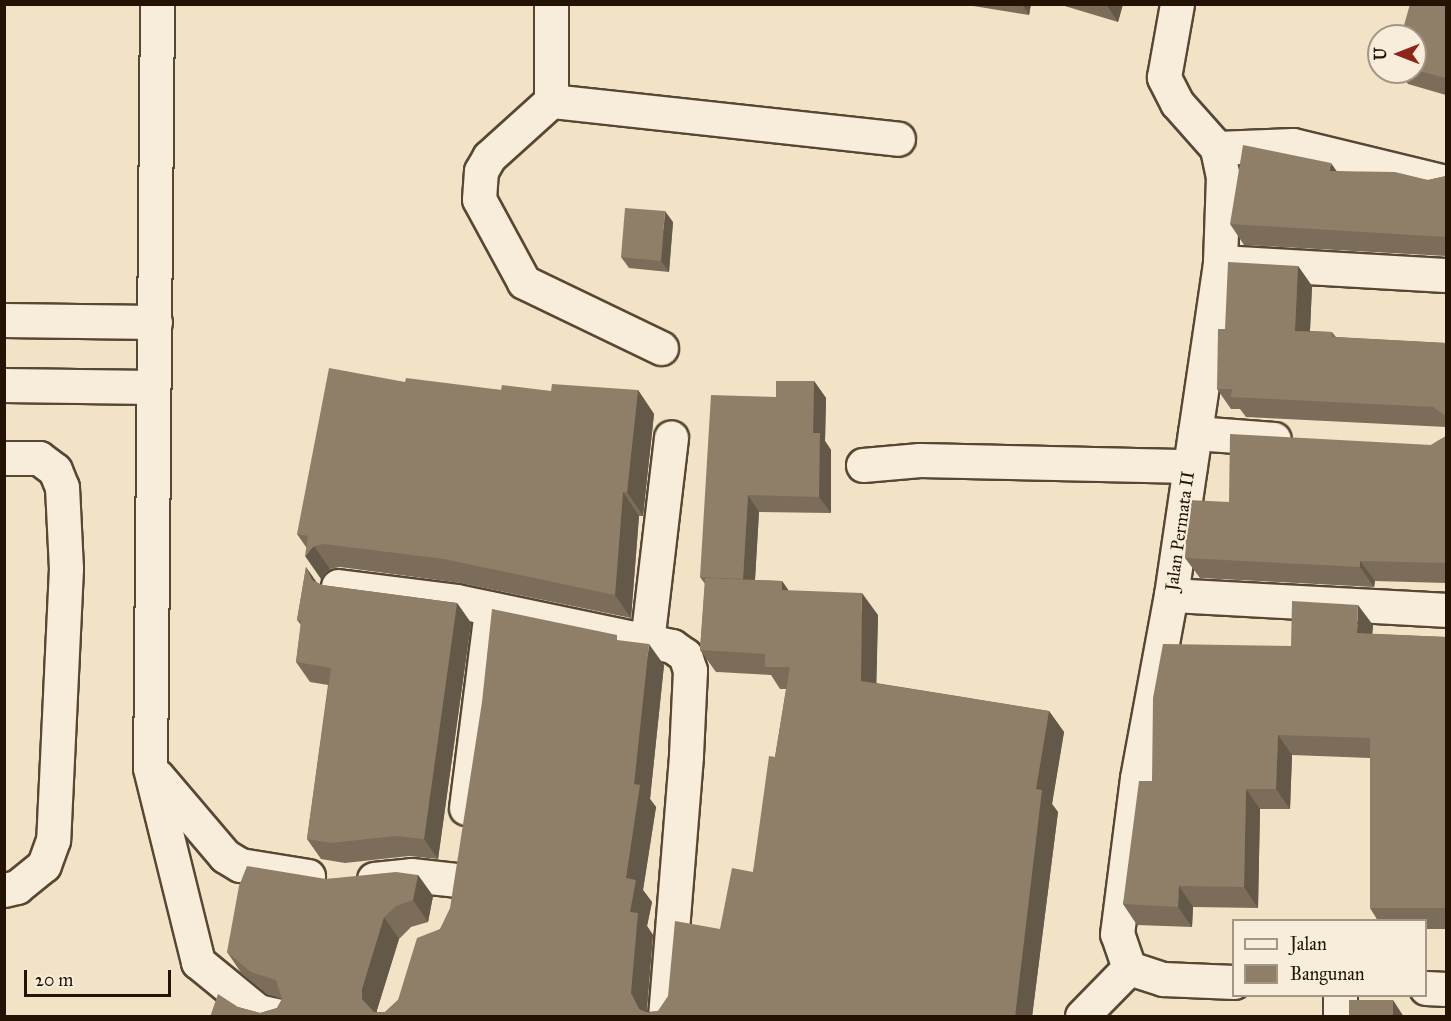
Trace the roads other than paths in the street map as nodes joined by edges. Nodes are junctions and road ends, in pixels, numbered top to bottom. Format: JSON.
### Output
{"nodes":[{"id":1,"x":157,"y":4,"type":"edge"},
{"id":2,"x":551,"y":4,"type":"edge"},
{"id":3,"x":1177,"y":4,"type":"edge"},
{"id":4,"x":551,"y":100,"type":"junction"},
{"id":5,"x":898,"y":140,"type":"dead end"},
{"id":6,"x":1217,"y":148,"type":"junction"},
{"id":7,"x":1446,"y":182,"type":"edge"},
{"id":8,"x":1220,"y":262,"type":"junction"},
{"id":9,"x":1446,"y":275,"type":"edge"},
{"id":10,"x":4,"y":320,"type":"edge"},
{"id":11,"x":155,"y":322,"type":"junction"},
{"id":12,"x":661,"y":348,"type":"dead end"},
{"id":13,"x":4,"y":385,"type":"edge"},
{"id":14,"x":153,"y":387,"type":"junction"},
{"id":15,"x":1195,"y":433,"type":"junction"},
{"id":16,"x":671,"y":437,"type":"dead end"},
{"id":17,"x":1308,"y":441,"type":"edge"},
{"id":18,"x":4,"y":459,"type":"edge"},
{"id":19,"x":863,"y":465,"type":"dead end"},
{"id":20,"x":1190,"y":466,"type":"junction"},
{"id":21,"x":338,"y":586,"type":"edge"},
{"id":22,"x":1171,"y":595,"type":"junction"},
{"id":23,"x":491,"y":609,"type":"junction"},
{"id":24,"x":1446,"y":610,"type":"edge"},
{"id":25,"x":647,"y":642,"type":"junction"},
{"id":26,"x":150,"y":768,"type":"junction"},
{"id":27,"x":456,"y":880,"type":"junction"},
{"id":28,"x":4,"y":890,"type":"edge"},
{"id":29,"x":450,"y":915,"type":"edge"},
{"id":30,"x":1129,"y":968,"type":"junction"},
{"id":31,"x":1232,"y":982,"type":"edge"},
{"id":32,"x":1427,"y":988,"type":"edge"},
{"id":33,"x":1446,"y":988,"type":"edge"},
{"id":34,"x":1340,"y":997,"type":"edge"},
{"id":35,"x":279,"y":1017,"type":"edge"},
{"id":36,"x":665,"y":1017,"type":"edge"},
{"id":37,"x":1082,"y":1017,"type":"edge"},
{"id":38,"x":1340,"y":1017,"type":"edge"}],
"edges":[{"from":1,"to":11,"type":"street"},
{"from":2,"to":4,"type":"street"},
{"from":3,"to":6,"type":"street"},
{"from":4,"to":5,"type":"street"},
{"from":4,"to":12,"type":"street"},
{"from":6,"to":7,"type":"street"},
{"from":6,"to":8,"type":"street","name":"Jalan Permata II"},
{"from":8,"to":9,"type":"street"},
{"from":8,"to":15,"type":"street","name":"Jalan Permata II"},
{"from":10,"to":11,"type":"street"},
{"from":11,"to":14,"type":"street"},
{"from":13,"to":14,"type":"street"},
{"from":14,"to":26,"type":"street"},
{"from":15,"to":17,"type":"street"},
{"from":15,"to":20,"type":"street","name":"Jalan Permata II"},
{"from":16,"to":25,"type":"street"},
{"from":18,"to":28,"type":"street"},
{"from":19,"to":20,"type":"street"},
{"from":20,"to":22,"type":"street","name":"Jalan Permata II"},
{"from":21,"to":23,"type":"street"},
{"from":22,"to":24,"type":"street"},
{"from":22,"to":30,"type":"street","name":"Jalan Permata II"},
{"from":23,"to":25,"type":"street"},
{"from":23,"to":27,"type":"street"},
{"from":25,"to":36,"type":"street"},
{"from":26,"to":27,"type":"street"},
{"from":26,"to":35,"type":"street"},
{"from":27,"to":29,"type":"street"},
{"from":30,"to":31,"type":"street"},
{"from":30,"to":37,"type":"street"},
{"from":32,"to":33,"type":"street"},
{"from":34,"to":38,"type":"street"}]}
